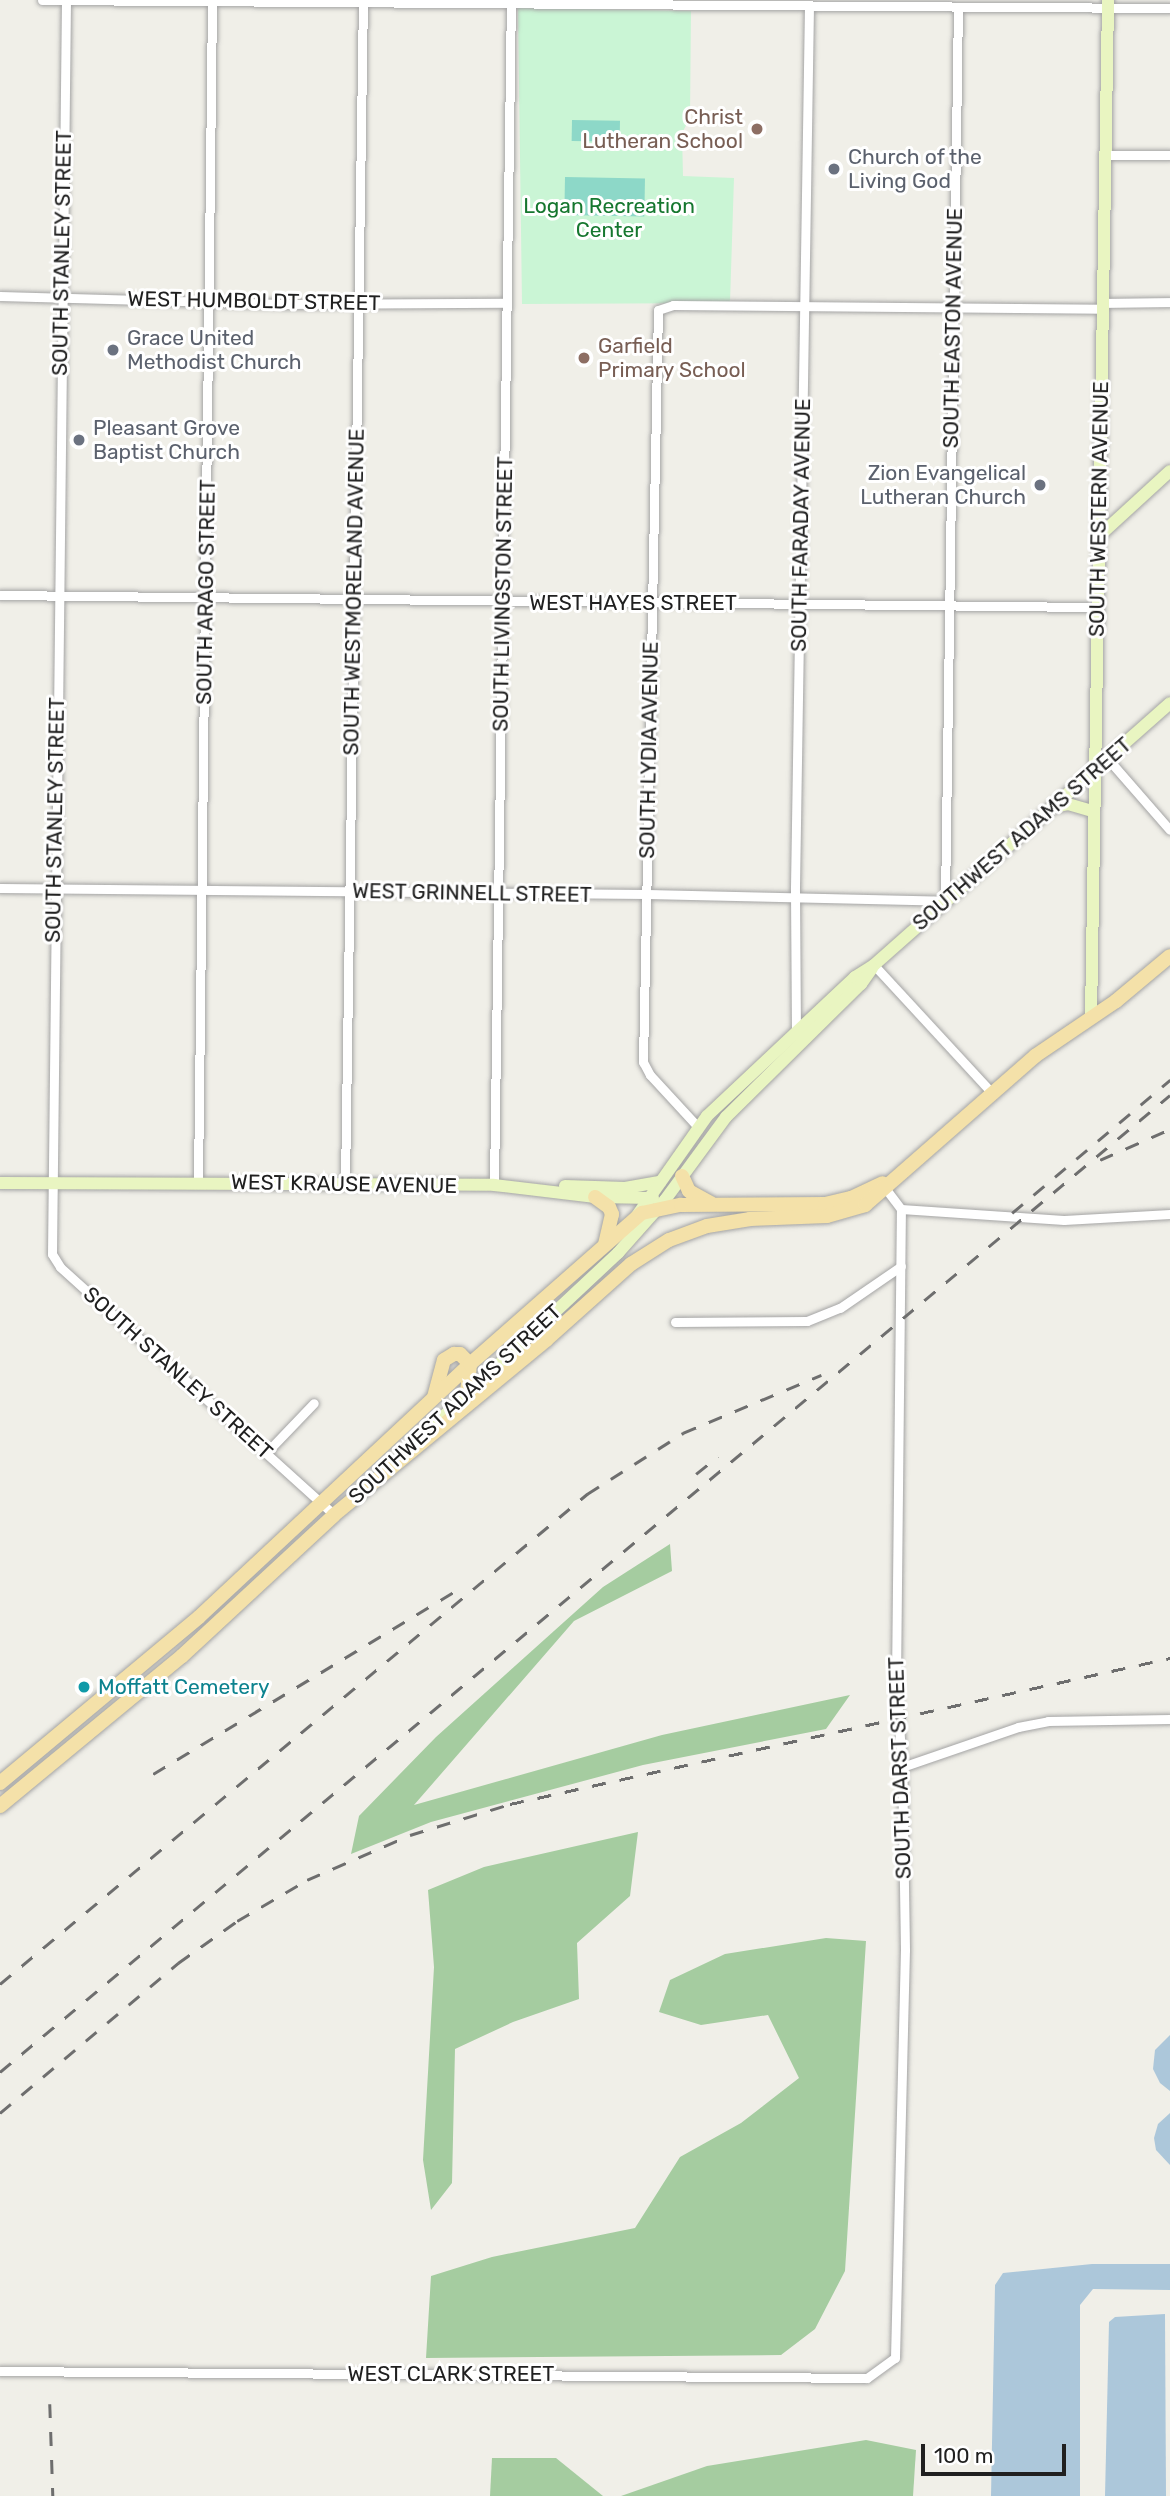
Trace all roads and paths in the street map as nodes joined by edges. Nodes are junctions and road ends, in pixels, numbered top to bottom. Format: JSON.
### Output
{"nodes":[{"id":1,"x":42,"y":0,"type":"edge"},
{"id":2,"x":65,"y":0,"type":"edge"},
{"id":3,"x":159,"y":1,"type":"edge"},
{"id":4,"x":399,"y":1,"type":"edge"},
{"id":5,"x":212,"y":2,"type":"edge"},
{"id":6,"x":363,"y":2,"type":"junction"},
{"id":7,"x":743,"y":2,"type":"edge"},
{"id":8,"x":511,"y":3,"type":"junction"},
{"id":9,"x":1108,"y":4,"type":"edge"},
{"id":10,"x":809,"y":5,"type":"junction"},
{"id":11,"x":958,"y":7,"type":"junction"},
{"id":12,"x":1170,"y":8,"type":"edge"},
{"id":13,"x":1106,"y":155,"type":"junction"},
{"id":14,"x":1170,"y":155,"type":"edge"},
{"id":15,"x":0,"y":296,"type":"edge"},
{"id":16,"x":61,"y":298,"type":"junction"},
{"id":17,"x":209,"y":301,"type":"junction"},
{"id":18,"x":1170,"y":302,"type":"edge"},
{"id":19,"x":358,"y":303,"type":"junction"},
{"id":20,"x":507,"y":303,"type":"junction"},
{"id":21,"x":1103,"y":306,"type":"junction"},
{"id":22,"x":804,"y":307,"type":"junction"},
{"id":23,"x":954,"y":309,"type":"junction"},
{"id":24,"x":1170,"y":471,"type":"edge"},
{"id":25,"x":1099,"y":536,"type":"junction"},
{"id":26,"x":0,"y":595,"type":"edge"},
{"id":27,"x":58,"y":596,"type":"junction"},
{"id":28,"x":206,"y":597,"type":"junction"},
{"id":29,"x":354,"y":599,"type":"junction"},
{"id":30,"x":502,"y":602,"type":"junction"},
{"id":31,"x":651,"y":603,"type":"junction"},
{"id":32,"x":800,"y":604,"type":"junction"},
{"id":33,"x":949,"y":606,"type":"junction"},
{"id":34,"x":1097,"y":607,"type":"junction"},
{"id":35,"x":1170,"y":703,"type":"edge"},
{"id":36,"x":1108,"y":759,"type":"junction"},
{"id":37,"x":1093,"y":772,"type":"junction"},
{"id":38,"x":1053,"y":807,"type":"junction"},
{"id":39,"x":1093,"y":811,"type":"junction"},
{"id":40,"x":1170,"y":830,"type":"edge"},
{"id":41,"x":0,"y":888,"type":"edge"},
{"id":42,"x":54,"y":888,"type":"junction"},
{"id":43,"x":201,"y":890,"type":"junction"},
{"id":44,"x":351,"y":891,"type":"junction"},
{"id":45,"x":498,"y":894,"type":"junction"},
{"id":46,"x":647,"y":894,"type":"junction"},
{"id":47,"x":795,"y":900,"type":"junction"},
{"id":48,"x":945,"y":901,"type":"junction"},
{"id":49,"x":1170,"y":956,"type":"edge"},
{"id":50,"x":874,"y":965,"type":"junction"},
{"id":51,"x":1091,"y":1017,"type":"junction"},
{"id":52,"x":796,"y":1039,"type":"junction"},
{"id":53,"x":992,"y":1093,"type":"junction"},
{"id":54,"x":698,"y":1127,"type":"junction"},
{"id":55,"x":681,"y":1177,"type":"junction"},
{"id":56,"x":51,"y":1182,"type":"junction"},
{"id":57,"x":198,"y":1182,"type":"junction"},
{"id":58,"x":660,"y":1182,"type":"junction"},
{"id":59,"x":0,"y":1183,"type":"edge"},
{"id":60,"x":345,"y":1183,"type":"junction"},
{"id":61,"x":494,"y":1185,"type":"junction"},
{"id":62,"x":884,"y":1186,"type":"junction"},
{"id":63,"x":595,"y":1197,"type":"junction"},
{"id":64,"x":655,"y":1203,"type":"junction"},
{"id":65,"x":712,"y":1204,"type":"junction"},
{"id":66,"x":901,"y":1209,"type":"junction"},
{"id":67,"x":1170,"y":1213,"type":"edge"},
{"id":68,"x":605,"y":1246,"type":"junction"},
{"id":69,"x":901,"y":1266,"type":"junction"},
{"id":70,"x":675,"y":1322,"type":"dead end"},
{"id":71,"x":470,"y":1364,"type":"junction"},
{"id":72,"x":467,"y":1392,"type":"junction"},
{"id":73,"x":434,"y":1398,"type":"junction"},
{"id":74,"x":314,"y":1403,"type":"dead end"},
{"id":75,"x":266,"y":1453,"type":"junction"},
{"id":76,"x":389,"y":1469,"type":"junction"},
{"id":77,"x":321,"y":1502,"type":"junction"},
{"id":78,"x":334,"y":1515,"type":"junction"},
{"id":79,"x":1170,"y":1718,"type":"edge"},
{"id":80,"x":902,"y":1768,"type":"junction"},
{"id":81,"x":0,"y":1782,"type":"edge"},
{"id":82,"x":0,"y":1806,"type":"edge"},
{"id":83,"x":895,"y":2358,"type":"joint"},
{"id":84,"x":0,"y":2371,"type":"edge"}],
"edges":[{"from":1,"to":2,"type":"street"},
{"from":2,"to":3,"type":"street"},
{"from":2,"to":16,"type":"street","name":"SOUTH STANLEY STREET"},
{"from":3,"to":5,"type":"street"},
{"from":4,"to":6,"type":"street"},
{"from":4,"to":8,"type":"street"},
{"from":5,"to":6,"type":"street"},
{"from":5,"to":17,"type":"street","name":"SOUTH ARAGO STREET"},
{"from":6,"to":19,"type":"street","name":"SOUTH WESTMORELAND AVENUE"},
{"from":7,"to":8,"type":"street"},
{"from":7,"to":10,"type":"street"},
{"from":8,"to":20,"type":"street","name":"SOUTH LIVINGSTON STREET"},
{"from":9,"to":11,"type":"street"},
{"from":9,"to":12,"type":"street"},
{"from":9,"to":13,"type":"main road","name":"SOUTH WESTERN AVENUE"},
{"from":10,"to":11,"type":"street"},
{"from":10,"to":22,"type":"street","name":"SOUTH FARADAY AVENUE"},
{"from":11,"to":23,"type":"street","name":"SOUTH EASTON AVENUE"},
{"from":13,"to":14,"type":"street"},
{"from":13,"to":21,"type":"main road","name":"SOUTH WESTERN AVENUE"},
{"from":15,"to":16,"type":"street","name":"WEST HUMBOLDT STREET"},
{"from":16,"to":17,"type":"street","name":"WEST HUMBOLDT STREET"},
{"from":16,"to":27,"type":"street","name":"SOUTH STANLEY STREET"},
{"from":17,"to":19,"type":"street","name":"WEST HUMBOLDT STREET"},
{"from":17,"to":28,"type":"street","name":"SOUTH ARAGO STREET"},
{"from":18,"to":21,"type":"street"},
{"from":19,"to":20,"type":"street","name":"WEST HUMBOLDT STREET"},
{"from":19,"to":29,"type":"street","name":"SOUTH WESTMORELAND AVENUE"},
{"from":20,"to":30,"type":"street","name":"SOUTH LIVINGSTON STREET"},
{"from":21,"to":23,"type":"street"},
{"from":21,"to":25,"type":"main road","name":"SOUTH WESTERN AVENUE"},
{"from":22,"to":23,"type":"street"},
{"from":22,"to":31,"type":"street","name":"SOUTH LYDIA AVENUE"},
{"from":22,"to":32,"type":"street","name":"SOUTH FARADAY AVENUE"},
{"from":23,"to":33,"type":"street","name":"SOUTH EASTON AVENUE"},
{"from":24,"to":25,"type":"main road"},
{"from":25,"to":34,"type":"main road","name":"SOUTH WESTERN AVENUE"},
{"from":26,"to":27,"type":"street","name":"WEST HAYES STREET"},
{"from":27,"to":28,"type":"street","name":"WEST HAYES STREET"},
{"from":27,"to":42,"type":"street","name":"SOUTH STANLEY STREET"},
{"from":28,"to":29,"type":"street","name":"WEST HAYES STREET"},
{"from":28,"to":43,"type":"street","name":"SOUTH ARAGO STREET"},
{"from":29,"to":30,"type":"street","name":"WEST HAYES STREET"},
{"from":29,"to":44,"type":"street","name":"SOUTH WESTMORELAND AVENUE"},
{"from":30,"to":31,"type":"street","name":"WEST HAYES STREET"},
{"from":30,"to":45,"type":"street","name":"SOUTH LIVINGSTON STREET"},
{"from":31,"to":32,"type":"street","name":"WEST HAYES STREET"},
{"from":31,"to":46,"type":"street","name":"SOUTH LYDIA AVENUE"},
{"from":32,"to":33,"type":"street","name":"WEST HAYES STREET"},
{"from":32,"to":47,"type":"street","name":"SOUTH FARADAY AVENUE"},
{"from":33,"to":34,"type":"street","name":"WEST HAYES STREET"},
{"from":33,"to":48,"type":"street","name":"SOUTH EASTON AVENUE"},
{"from":34,"to":37,"type":"main road","name":"SOUTH WESTERN AVENUE"},
{"from":35,"to":36,"type":"main road","name":"SOUTHWEST ADAMS STREET"},
{"from":36,"to":37,"type":"main road","name":"SOUTHWEST ADAMS STREET"},
{"from":36,"to":40,"type":"street"},
{"from":37,"to":38,"type":"main road","name":"SOUTHWEST ADAMS STREET"},
{"from":37,"to":39,"type":"main road","name":"SOUTH WESTERN AVENUE"},
{"from":38,"to":39,"type":"main road"},
{"from":38,"to":48,"type":"main road","name":"SOUTHWEST ADAMS STREET"},
{"from":39,"to":51,"type":"main road","name":"SOUTH WESTERN AVENUE"},
{"from":41,"to":42,"type":"street","name":"WEST GRINNELL STREET"},
{"from":42,"to":43,"type":"street","name":"WEST GRINNELL STREET"},
{"from":42,"to":56,"type":"street","name":"SOUTH STANLEY STREET"},
{"from":43,"to":44,"type":"street","name":"WEST GRINNELL STREET"},
{"from":43,"to":57,"type":"street","name":"SOUTH ARAGO STREET"},
{"from":44,"to":45,"type":"street","name":"WEST GRINNELL STREET"},
{"from":44,"to":60,"type":"street","name":"SOUTH WESTMORELAND AVENUE"},
{"from":45,"to":46,"type":"street","name":"WEST GRINNELL STREET"},
{"from":45,"to":61,"type":"street","name":"SOUTH LIVINGSTON STREET"},
{"from":46,"to":47,"type":"street","name":"WEST GRINNELL STREET"},
{"from":46,"to":54,"type":"street","name":"SOUTH LYDIA AVENUE"},
{"from":47,"to":48,"type":"street","name":"WEST GRINNELL STREET"},
{"from":47,"to":52,"type":"street","name":"SOUTH FARADAY AVENUE"},
{"from":48,"to":50,"type":"main road","name":"SOUTHWEST ADAMS STREET"},
{"from":49,"to":51,"type":"main road"},
{"from":50,"to":52,"type":"main road","name":"SOUTHWEST ADAMS STREET"},
{"from":50,"to":53,"type":"street"},
{"from":51,"to":53,"type":"main road"},
{"from":52,"to":54,"type":"main road","name":"SOUTHWEST ADAMS STREET"},
{"from":52,"to":55,"type":"main road","name":"SOUTHWEST ADAMS STREET"},
{"from":53,"to":62,"type":"main road"},
{"from":54,"to":58,"type":"main road","name":"SOUTHWEST ADAMS STREET"},
{"from":55,"to":64,"type":"main road","name":"SOUTHWEST ADAMS STREET"},
{"from":55,"to":65,"type":"main road"},
{"from":56,"to":57,"type":"main road","name":"WEST KRAUSE AVENUE"},
{"from":56,"to":59,"type":"main road","name":"WEST KRAUSE AVENUE"},
{"from":56,"to":75,"type":"street","name":"SOUTH STANLEY STREET"},
{"from":57,"to":60,"type":"main road","name":"WEST KRAUSE AVENUE"},
{"from":58,"to":61,"type":"main road"},
{"from":58,"to":64,"type":"main road","name":"SOUTHWEST ADAMS STREET"},
{"from":60,"to":61,"type":"main road","name":"WEST KRAUSE AVENUE"},
{"from":61,"to":63,"type":"main road","name":"WEST KRAUSE AVENUE"},
{"from":62,"to":65,"type":"main road"},
{"from":62,"to":66,"type":"street"},
{"from":62,"to":76,"type":"main road"},
{"from":63,"to":64,"type":"main road","name":"WEST KRAUSE AVENUE"},
{"from":63,"to":68,"type":"main road"},
{"from":64,"to":65,"type":"main road"},
{"from":64,"to":68,"type":"main road","name":"SOUTHWEST ADAMS STREET"},
{"from":64,"to":72,"type":"main road","name":"SOUTHWEST ADAMS STREET"},
{"from":66,"to":67,"type":"street"},
{"from":66,"to":69,"type":"street","name":"SOUTH DARST STREET"},
{"from":68,"to":71,"type":"main road","name":"SOUTHWEST ADAMS STREET"},
{"from":69,"to":70,"type":"street"},
{"from":69,"to":80,"type":"street","name":"SOUTH DARST STREET"},
{"from":71,"to":72,"type":"main road"},
{"from":71,"to":73,"type":"main road","name":"SOUTHWEST ADAMS STREET"},
{"from":71,"to":73,"type":"main road"},
{"from":72,"to":76,"type":"main road","name":"SOUTHWEST ADAMS STREET"},
{"from":73,"to":77,"type":"main road","name":"SOUTHWEST ADAMS STREET"},
{"from":74,"to":75,"type":"street"},
{"from":75,"to":77,"type":"street","name":"SOUTH STANLEY STREET"},
{"from":76,"to":78,"type":"main road","name":"SOUTHWEST ADAMS STREET"},
{"from":77,"to":78,"type":"street","name":"SOUTH STANLEY STREET"},
{"from":77,"to":81,"type":"main road","name":"SOUTHWEST ADAMS STREET"},
{"from":78,"to":82,"type":"main road","name":"SOUTHWEST ADAMS STREET"},
{"from":79,"to":80,"type":"street"},
{"from":80,"to":83,"type":"street","name":"SOUTH DARST STREET"},
{"from":83,"to":84,"type":"street","name":"WEST CLARK STREET"}]}
